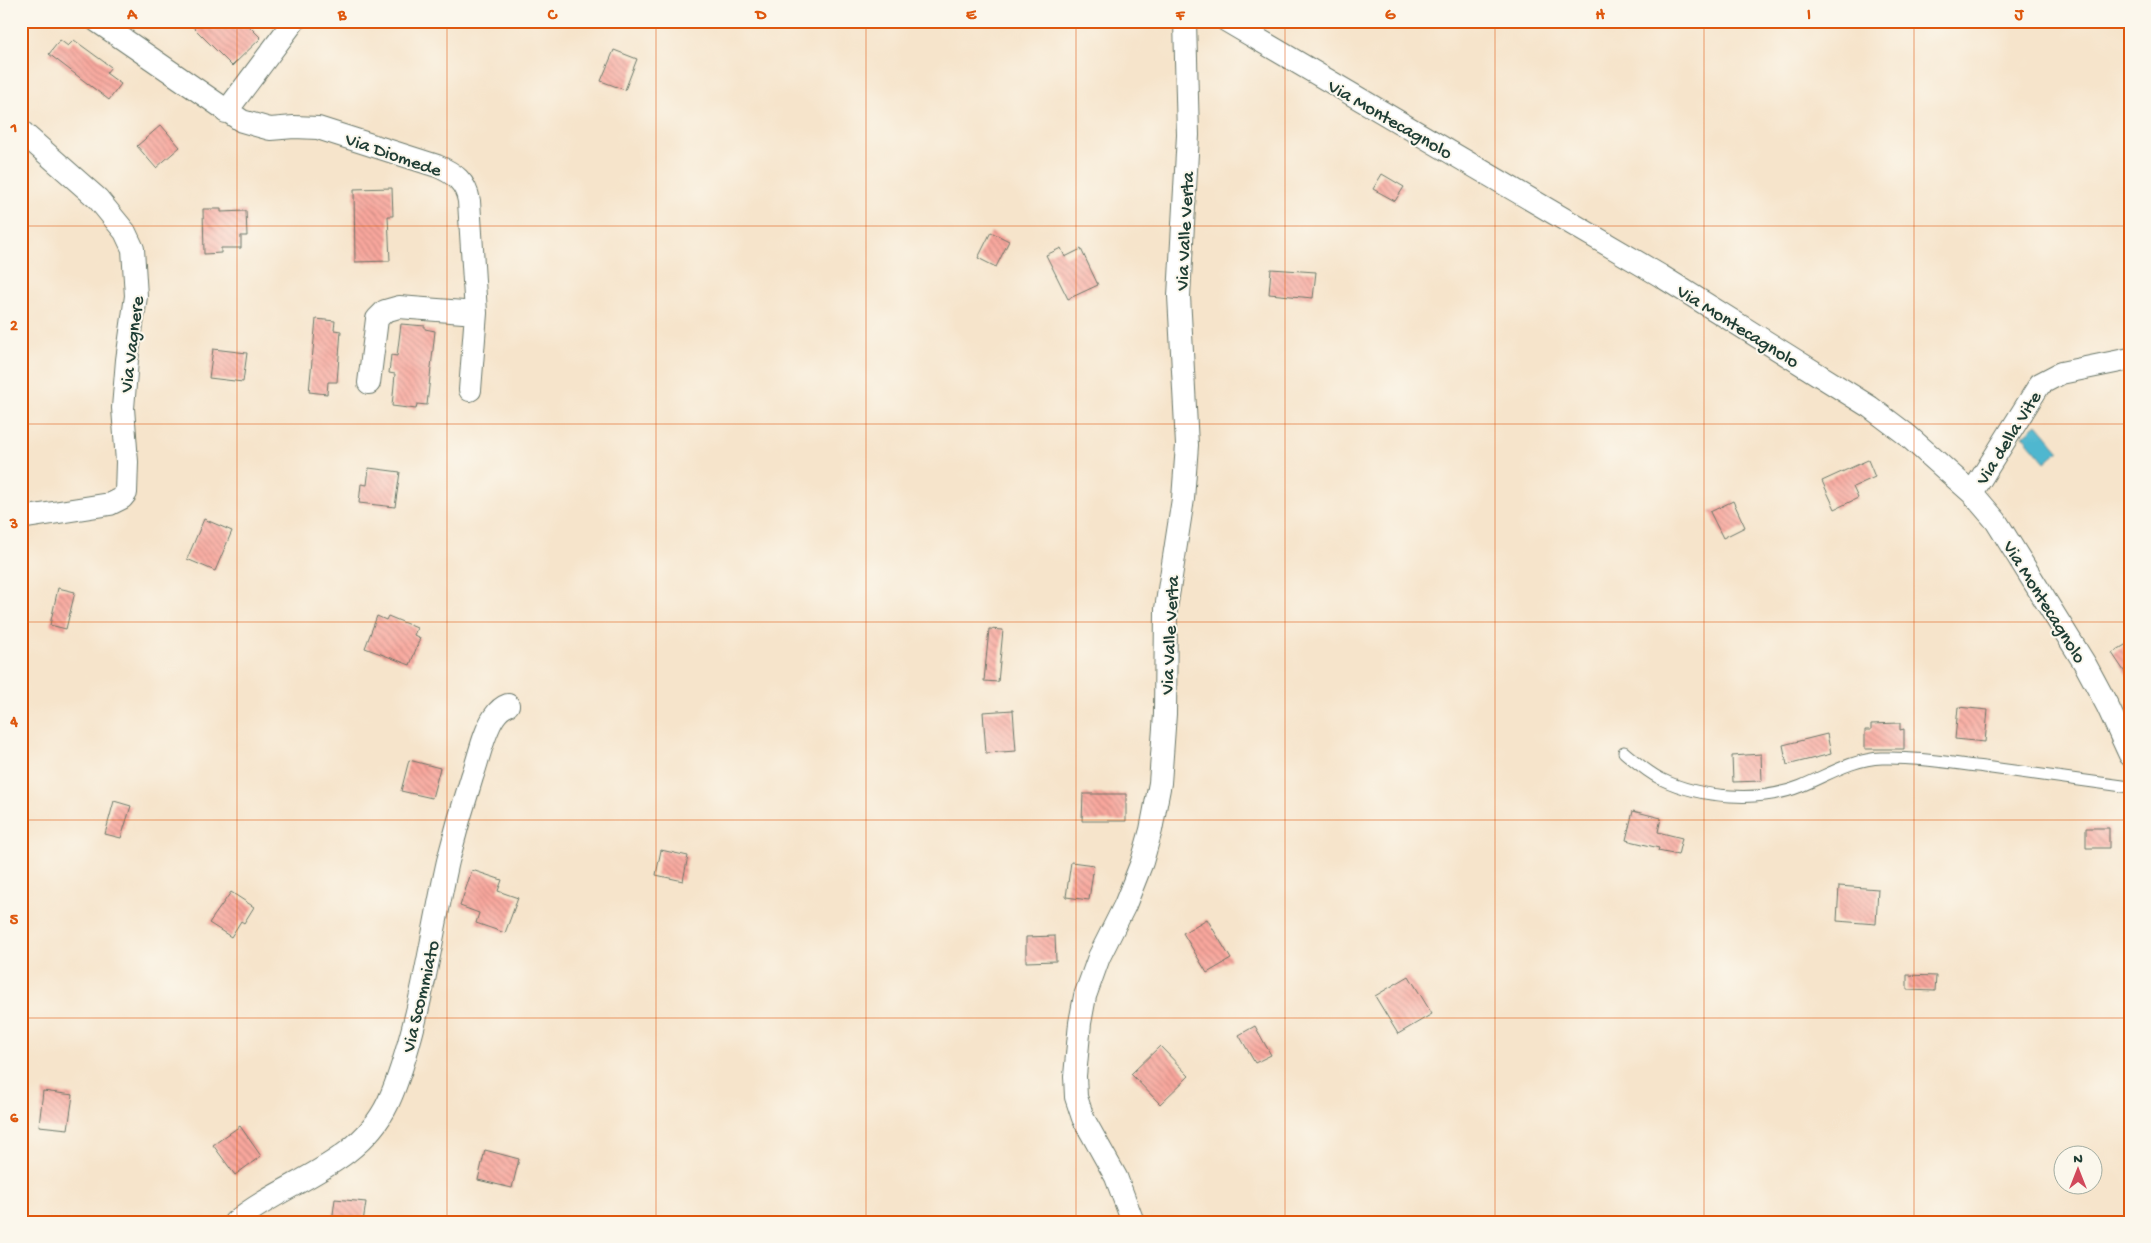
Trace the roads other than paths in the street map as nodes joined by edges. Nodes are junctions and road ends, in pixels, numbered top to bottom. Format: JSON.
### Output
{"nodes":[{"id":1,"x":96,"y":21,"type":"edge"},
{"id":2,"x":294,"y":21,"type":"edge"},
{"id":3,"x":1185,"y":21,"type":"edge"},
{"id":4,"x":1227,"y":21,"type":"edge"},
{"id":5,"x":226,"y":112,"type":"junction"},
{"id":6,"x":21,"y":131,"type":"edge"},
{"id":7,"x":476,"y":313,"type":"junction"},
{"id":8,"x":2130,"y":359,"type":"edge"},
{"id":9,"x":369,"y":383,"type":"dead end"},
{"id":10,"x":470,"y":390,"type":"dead end"},
{"id":11,"x":1972,"y":493,"type":"junction"},
{"id":12,"x":21,"y":518,"type":"edge"},
{"id":13,"x":508,"y":704,"type":"dead end"},
{"id":14,"x":1624,"y":752,"type":"dead end"},
{"id":15,"x":2130,"y":755,"type":"edge"},
{"id":16,"x":2130,"y":786,"type":"edge"},
{"id":17,"x":234,"y":1222,"type":"edge"},
{"id":18,"x":1133,"y":1222,"type":"edge"}],
"edges":[{"from":1,"to":5,"type":"street","name":"Via Diomede"},
{"from":2,"to":5,"type":"street"},
{"from":3,"to":18,"type":"street","name":"Via Valle Verta"},
{"from":4,"to":11,"type":"street","name":"Via Montecagnolo"},
{"from":5,"to":7,"type":"street","name":"Via Diomede"},
{"from":6,"to":12,"type":"street","name":"Via Vagnere"},
{"from":7,"to":9,"type":"street"},
{"from":7,"to":10,"type":"street","name":"Via Diomede"},
{"from":8,"to":11,"type":"street","name":"Via della Vite"},
{"from":11,"to":15,"type":"street","name":"Via Montecagnolo"},
{"from":13,"to":17,"type":"street","name":"Via Scommiato"},
{"from":14,"to":16,"type":"lane"}]}
